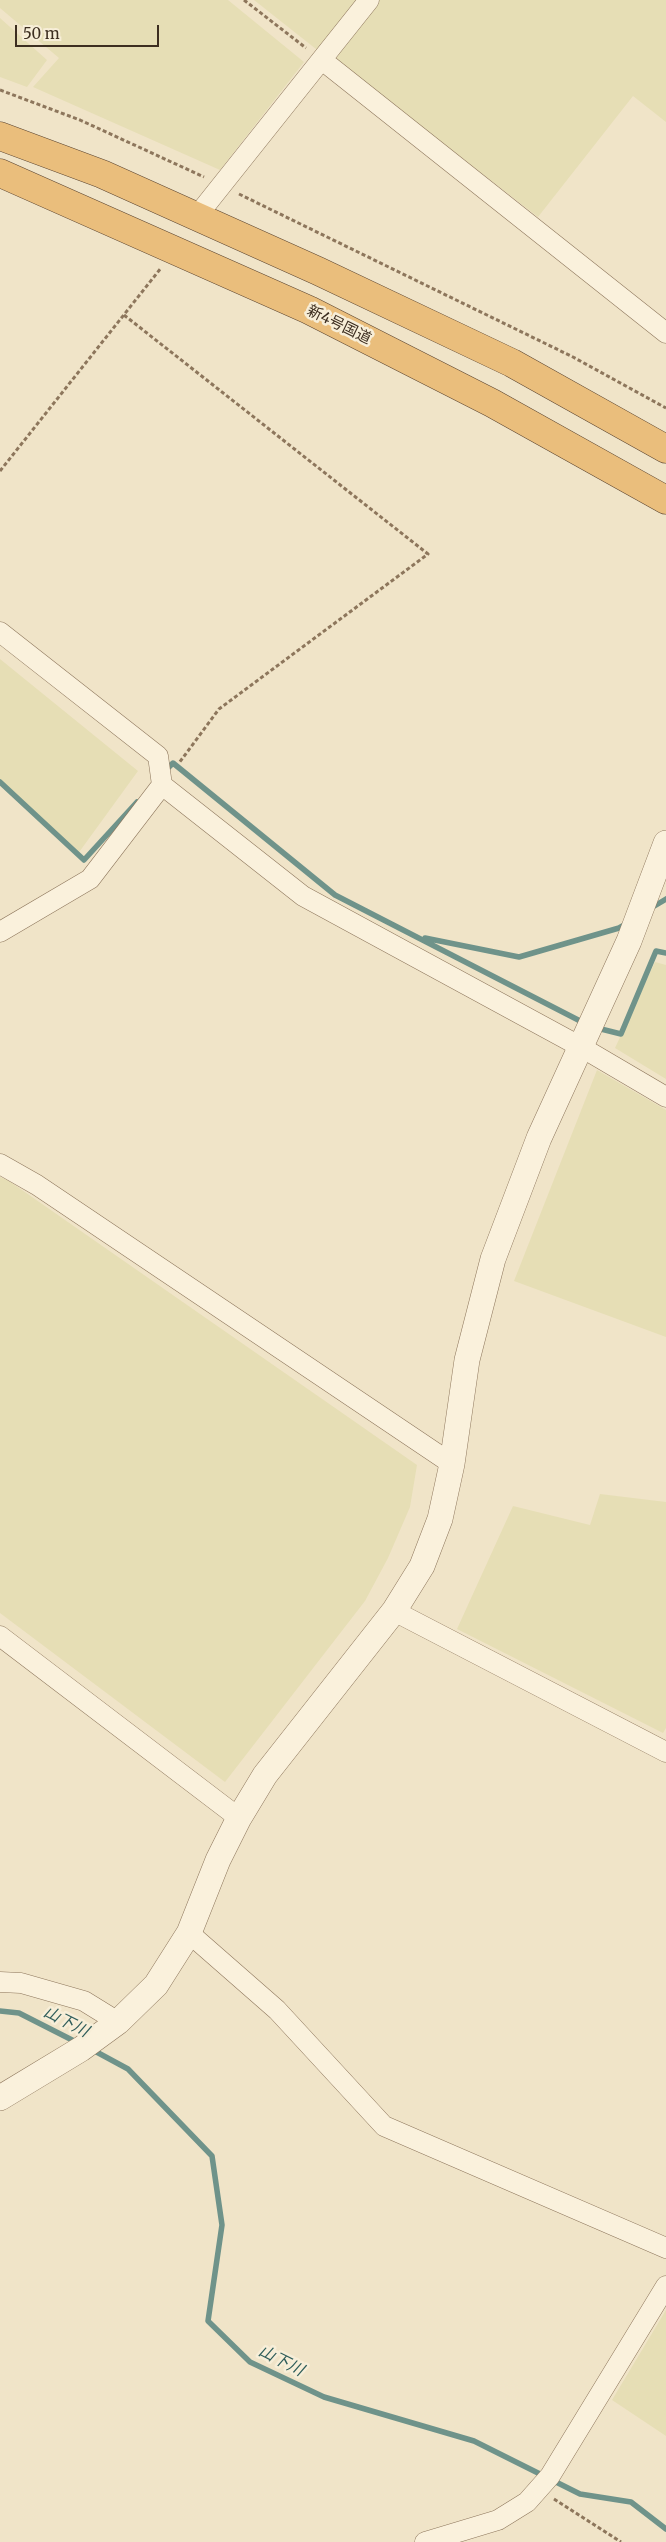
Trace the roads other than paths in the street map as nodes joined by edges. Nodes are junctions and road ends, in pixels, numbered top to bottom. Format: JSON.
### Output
{"nodes":[{"id":1,"x":369,"y":0,"type":"edge"},
{"id":2,"x":322,"y":60,"type":"junction"},
{"id":3,"x":0,"y":123,"type":"edge"},
{"id":4,"x":0,"y":136,"type":"edge"},
{"id":5,"x":0,"y":173,"type":"edge"},
{"id":6,"x":102,"y":174,"type":"junction"},
{"id":7,"x":197,"y":216,"type":"junction"},
{"id":8,"x":666,"y":333,"type":"edge"},
{"id":9,"x":666,"y":449,"type":"edge"},
{"id":10,"x":666,"y":500,"type":"edge"},
{"id":11,"x":0,"y":632,"type":"edge"},
{"id":12,"x":162,"y":785,"type":"junction"},
{"id":13,"x":666,"y":843,"type":"edge"},
{"id":14,"x":0,"y":932,"type":"edge"},
{"id":15,"x":581,"y":1047,"type":"junction"},
{"id":16,"x":666,"y":1097,"type":"edge"},
{"id":17,"x":0,"y":1164,"type":"edge"},
{"id":18,"x":452,"y":1464,"type":"junction"},
{"id":19,"x":394,"y":1611,"type":"junction"},
{"id":20,"x":0,"y":1636,"type":"edge"},
{"id":21,"x":666,"y":1752,"type":"edge"},
{"id":22,"x":239,"y":1818,"type":"junction"},
{"id":23,"x":189,"y":1933,"type":"junction"},
{"id":24,"x":0,"y":1982,"type":"edge"},
{"id":25,"x":118,"y":2022,"type":"junction"},
{"id":26,"x":0,"y":2098,"type":"edge"},
{"id":27,"x":666,"y":2248,"type":"edge"},
{"id":28,"x":666,"y":2286,"type":"edge"},
{"id":29,"x":425,"y":2542,"type":"edge"}],
"edges":[{"from":1,"to":2,"type":"street"},
{"from":2,"to":7,"type":"street"},
{"from":2,"to":8,"type":"street"},
{"from":3,"to":6,"type":"highway"},
{"from":4,"to":6,"type":"highway"},
{"from":5,"to":10,"type":"highway","name":"新4号国道"},
{"from":6,"to":7,"type":"highway"},
{"from":7,"to":9,"type":"highway"},
{"from":11,"to":12,"type":"street"},
{"from":12,"to":14,"type":"street"},
{"from":12,"to":15,"type":"street"},
{"from":13,"to":15,"type":"street"},
{"from":15,"to":16,"type":"street"},
{"from":15,"to":18,"type":"street"},
{"from":17,"to":18,"type":"street"},
{"from":18,"to":19,"type":"street"},
{"from":19,"to":21,"type":"street"},
{"from":19,"to":22,"type":"street"},
{"from":20,"to":22,"type":"street"},
{"from":22,"to":23,"type":"street"},
{"from":23,"to":25,"type":"street"},
{"from":23,"to":27,"type":"street"},
{"from":24,"to":25,"type":"street"},
{"from":25,"to":26,"type":"street"},
{"from":28,"to":29,"type":"street"}]}
